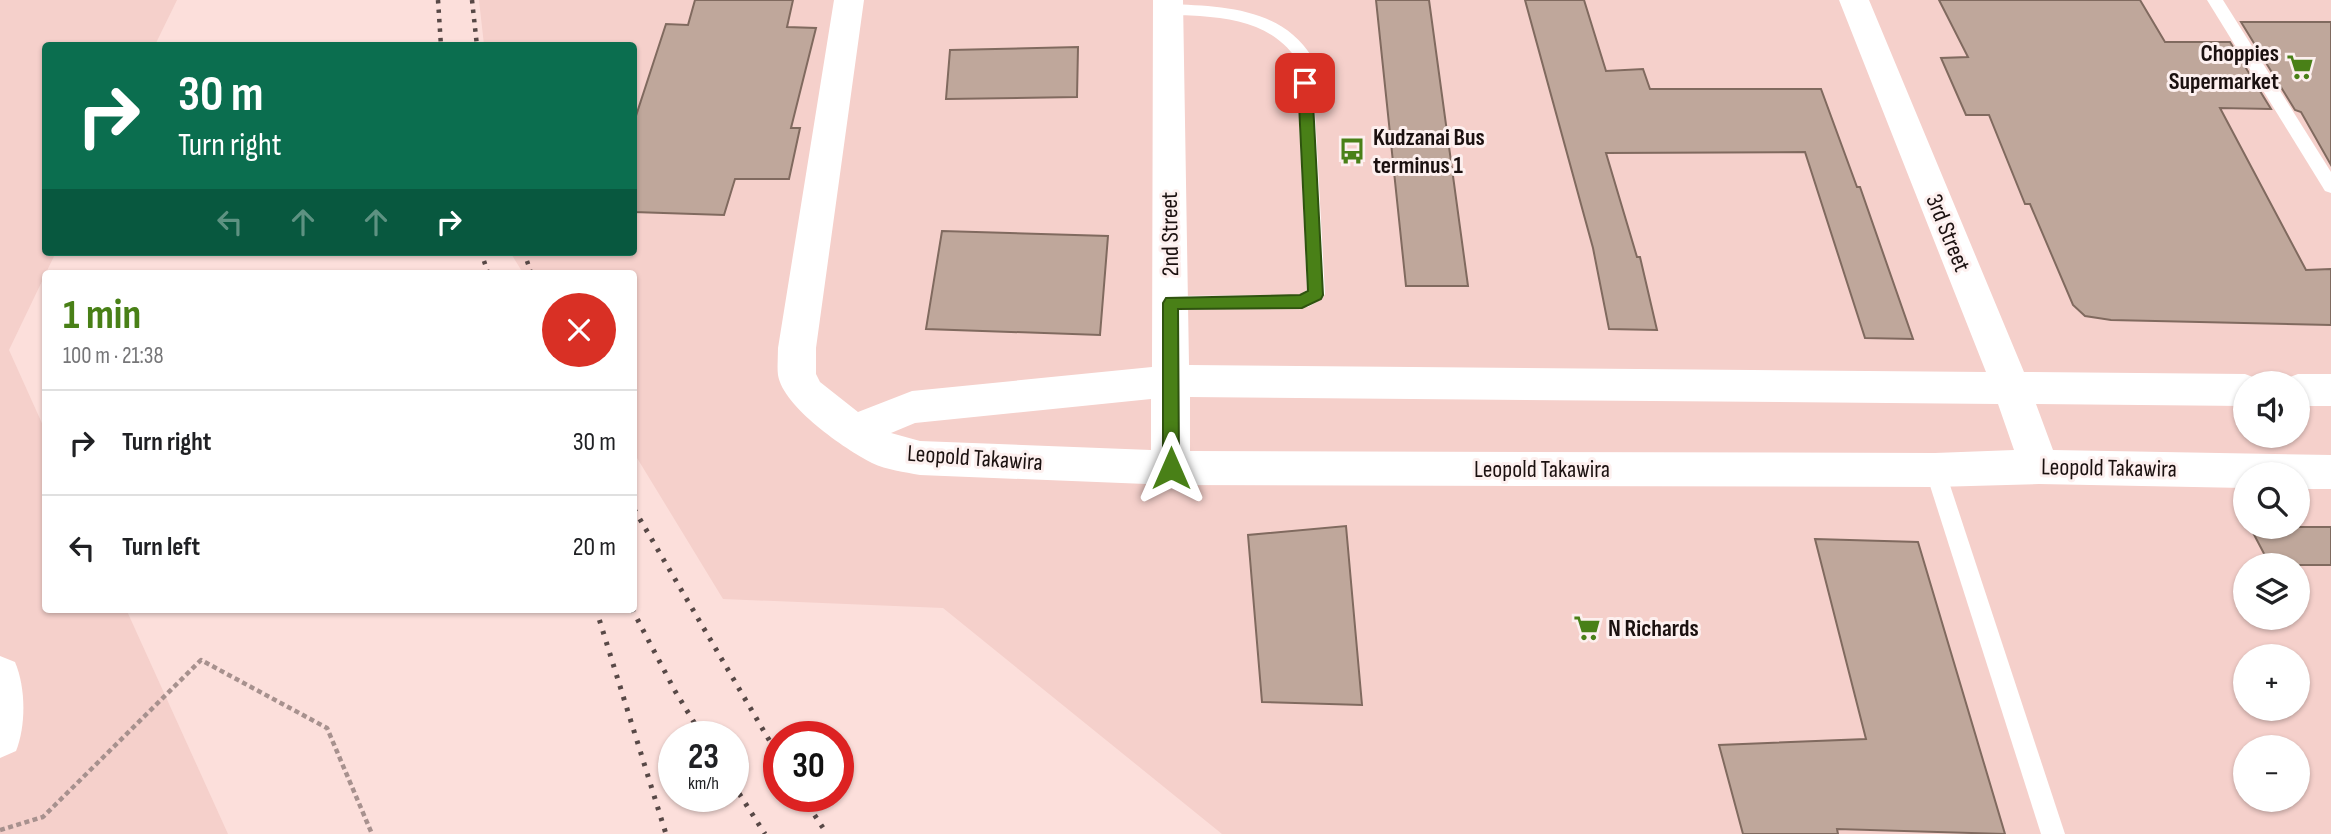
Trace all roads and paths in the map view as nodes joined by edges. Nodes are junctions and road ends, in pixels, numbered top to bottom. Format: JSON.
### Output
{"nodes":[{"id":1,"x":849,"y":0,"type":"edge"},
{"id":2,"x":1854,"y":0,"type":"edge"},
{"id":3,"x":2216,"y":0,"type":"edge"},
{"id":4,"x":1168,"y":4,"type":"edge"},
{"id":5,"x":2331,"y":186,"type":"edge"},
{"id":6,"x":1171,"y":303,"type":"junction"},
{"id":7,"x":1172,"y":381,"type":"junction"},
{"id":8,"x":2012,"y":390,"type":"junction"},
{"id":9,"x":2233,"y":390,"type":"edge"},
{"id":10,"x":2310,"y":390,"type":"edge"},
{"id":11,"x":2331,"y":390,"type":"edge"},
{"id":12,"x":854,"y":431,"type":"junction"},
{"id":13,"x":2039,"y":467,"type":"junction"},
{"id":14,"x":1171,"y":468,"type":"junction"},
{"id":15,"x":1935,"y":470,"type":"junction"},
{"id":16,"x":2331,"y":472,"type":"edge"},
{"id":17,"x":0,"y":677,"type":"edge"},
{"id":18,"x":0,"y":736,"type":"edge"},
{"id":19,"x":0,"y":830,"type":"edge"},
{"id":20,"x":372,"y":834,"type":"edge"},
{"id":21,"x":2053,"y":834,"type":"edge"}],
"edges":[{"from":1,"to":12,"type":"street"},
{"from":2,"to":8,"type":"street","name":"3rd Street"},
{"from":3,"to":5,"type":"lane"},
{"from":4,"to":6,"type":"street","name":"2nd Street"},
{"from":4,"to":6,"type":"lane"},
{"from":6,"to":7,"type":"street","name":"2nd Street"},
{"from":7,"to":8,"type":"street","name":"Leopold Takawira"},
{"from":7,"to":12,"type":"street","name":"Leopold Takawira"},
{"from":7,"to":14,"type":"street","name":"2nd Street"},
{"from":8,"to":9,"type":"street","name":"Leopold Takawira"},
{"from":8,"to":13,"type":"street","name":"3rd Street"},
{"from":10,"to":11,"type":"street"},
{"from":12,"to":14,"type":"street","name":"Leopold Takawira"},
{"from":13,"to":15,"type":"street","name":"Leopold Takawira"},
{"from":13,"to":16,"type":"street","name":"Leopold Takawira"},
{"from":14,"to":15,"type":"street","name":"Leopold Takawira"},
{"from":15,"to":21,"type":"lane"},
{"from":17,"to":18,"type":"street"},
{"from":19,"to":20,"type":"path"}]}
